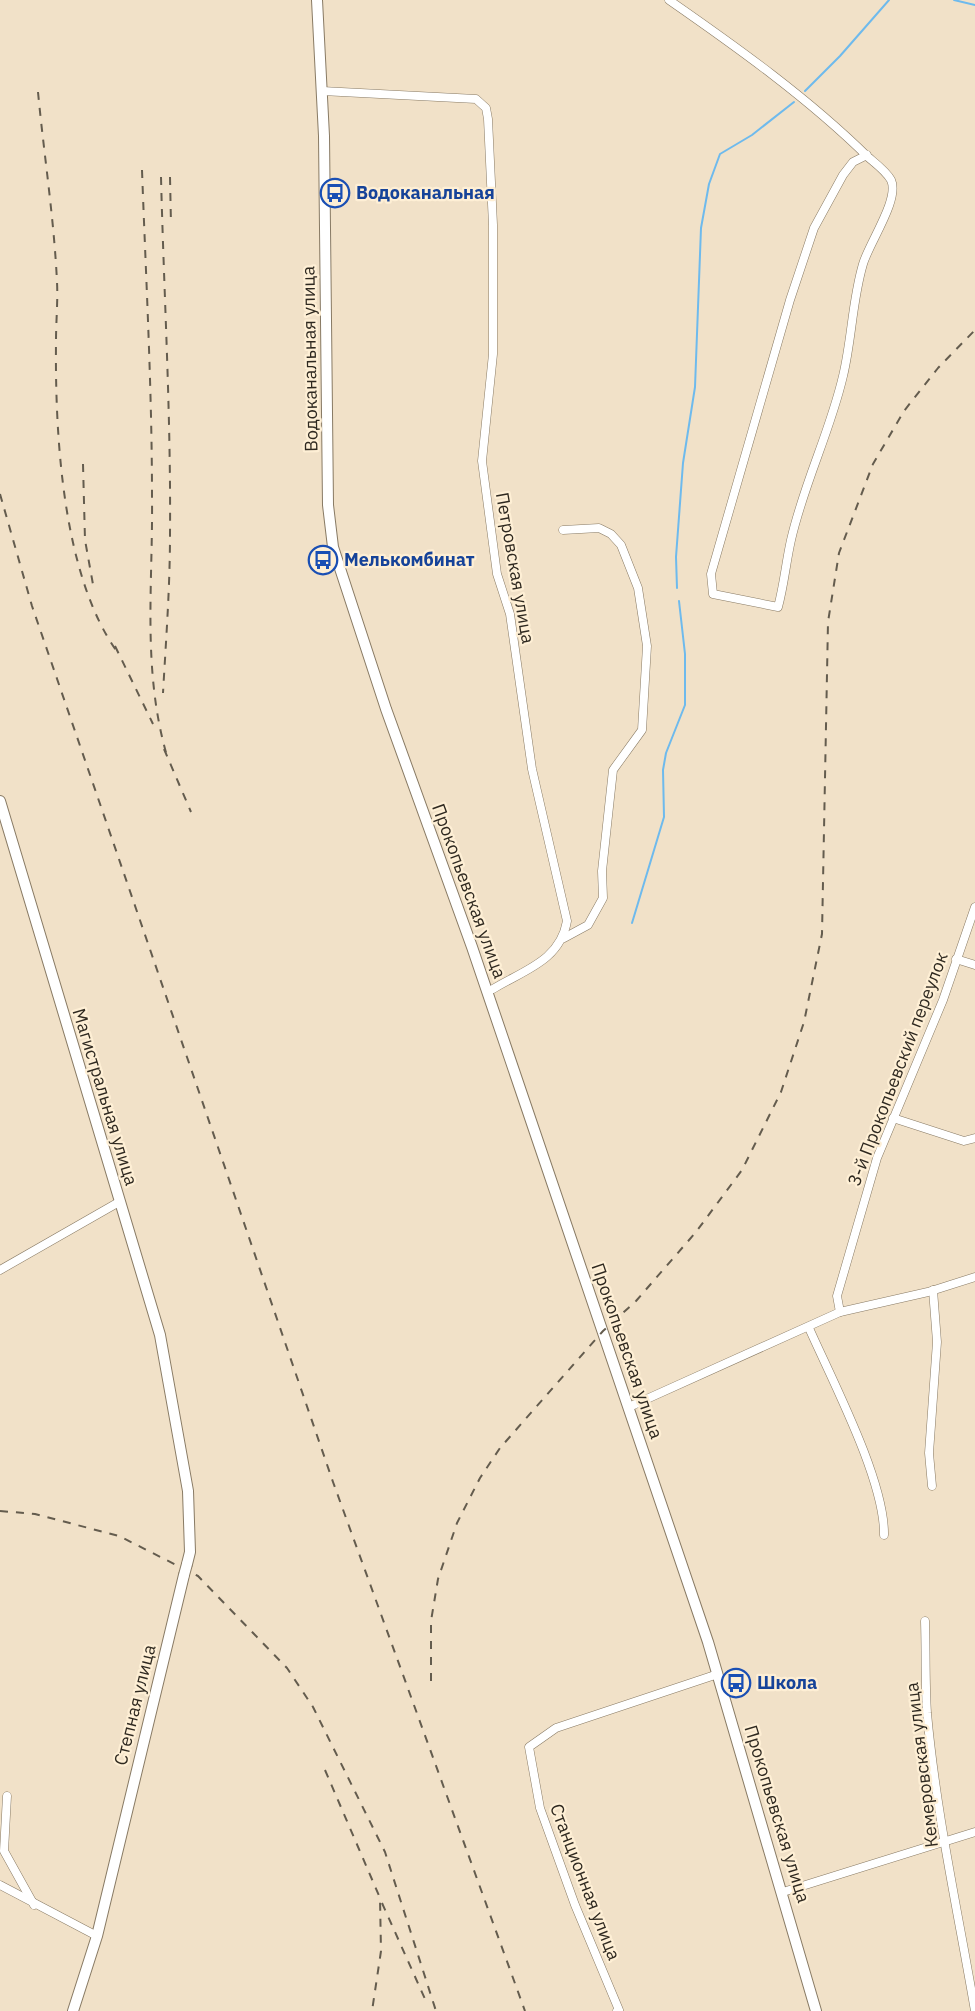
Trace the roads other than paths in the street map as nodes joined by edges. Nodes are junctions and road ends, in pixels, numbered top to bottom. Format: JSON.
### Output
{"nodes":[{"id":1,"x":317,"y":0,"type":"edge"},
{"id":2,"x":669,"y":0,"type":"edge"},
{"id":3,"x":322,"y":91,"type":"junction"},
{"id":4,"x":867,"y":155,"type":"junction"},
{"id":5,"x":562,"y":530,"type":"dead end"},
{"id":6,"x":386,"y":709,"type":"joint"},
{"id":7,"x":0,"y":801,"type":"edge"},
{"id":8,"x":975,"y":907,"type":"edge"},
{"id":9,"x":564,"y":938,"type":"junction"},
{"id":10,"x":957,"y":959,"type":"junction"},
{"id":11,"x":975,"y":965,"type":"edge"},
{"id":12,"x":493,"y":989,"type":"dead end"},
{"id":13,"x":893,"y":1118,"type":"junction"},
{"id":14,"x":975,"y":1138,"type":"edge"},
{"id":15,"x":119,"y":1202,"type":"junction"},
{"id":16,"x":0,"y":1270,"type":"edge"},
{"id":17,"x":975,"y":1277,"type":"edge"},
{"id":18,"x":933,"y":1290,"type":"junction"},
{"id":19,"x":840,"y":1312,"type":"junction"},
{"id":20,"x":809,"y":1328,"type":"junction"},
{"id":21,"x":173,"y":1404,"type":"joint"},
{"id":22,"x":629,"y":1407,"type":"junction"},
{"id":23,"x":932,"y":1486,"type":"dead end"},
{"id":24,"x":884,"y":1535,"type":"dead end"},
{"id":25,"x":925,"y":1621,"type":"dead end"},
{"id":26,"x":718,"y":1674,"type":"junction"},
{"id":27,"x":7,"y":1796,"type":"dead end"},
{"id":28,"x":975,"y":1832,"type":"edge"},
{"id":29,"x":944,"y":1843,"type":"junction"},
{"id":30,"x":0,"y":1885,"type":"edge"},
{"id":31,"x":783,"y":1892,"type":"junction"},
{"id":32,"x":34,"y":1905,"type":"junction"},
{"id":33,"x":97,"y":1936,"type":"junction"},
{"id":34,"x":73,"y":2011,"type":"edge"},
{"id":35,"x":617,"y":2011,"type":"edge"},
{"id":36,"x":816,"y":2011,"type":"edge"},
{"id":37,"x":975,"y":2011,"type":"edge"}],
"edges":[{"from":1,"to":3,"type":"main road","name":"Водоканальная улица"},
{"from":2,"to":4,"type":"street"},
{"from":3,"to":6,"type":"main road","name":"Водоканальная улица"},
{"from":3,"to":9,"type":"street","name":"Петровская улица"},
{"from":4,"to":4,"type":"street"},
{"from":5,"to":9,"type":"street"},
{"from":6,"to":22,"type":"main road","name":"Прокопьевская улица"},
{"from":7,"to":15,"type":"main road","name":"Магистральная улица"},
{"from":8,"to":10,"type":"street","name":"3-й Прокопьевский переулок"},
{"from":9,"to":12,"type":"street"},
{"from":10,"to":11,"type":"street"},
{"from":10,"to":13,"type":"street","name":"3-й Прокопьевский переулок"},
{"from":13,"to":14,"type":"street"},
{"from":13,"to":19,"type":"street","name":"3-й Прокопьевский переулок"},
{"from":15,"to":16,"type":"street"},
{"from":15,"to":21,"type":"main road","name":"Магистральная улица"},
{"from":17,"to":18,"type":"street"},
{"from":18,"to":19,"type":"street"},
{"from":18,"to":23,"type":"street"},
{"from":19,"to":20,"type":"street"},
{"from":20,"to":22,"type":"street"},
{"from":20,"to":24,"type":"street"},
{"from":21,"to":33,"type":"main road","name":"Степная улица"},
{"from":22,"to":26,"type":"main road","name":"Прокопьевская улица"},
{"from":25,"to":29,"type":"street","name":"Кемеровская улица"},
{"from":26,"to":31,"type":"main road","name":"Прокопьевская улица"},
{"from":26,"to":35,"type":"street","name":"Станционная улица"},
{"from":27,"to":32,"type":"street"},
{"from":28,"to":29,"type":"street"},
{"from":29,"to":31,"type":"street"},
{"from":29,"to":37,"type":"street","name":"Кемеровская улица"},
{"from":30,"to":32,"type":"street"},
{"from":31,"to":36,"type":"main road","name":"Прокопьевская улица"},
{"from":32,"to":33,"type":"street"},
{"from":33,"to":34,"type":"main road","name":"Степная улица"}]}
